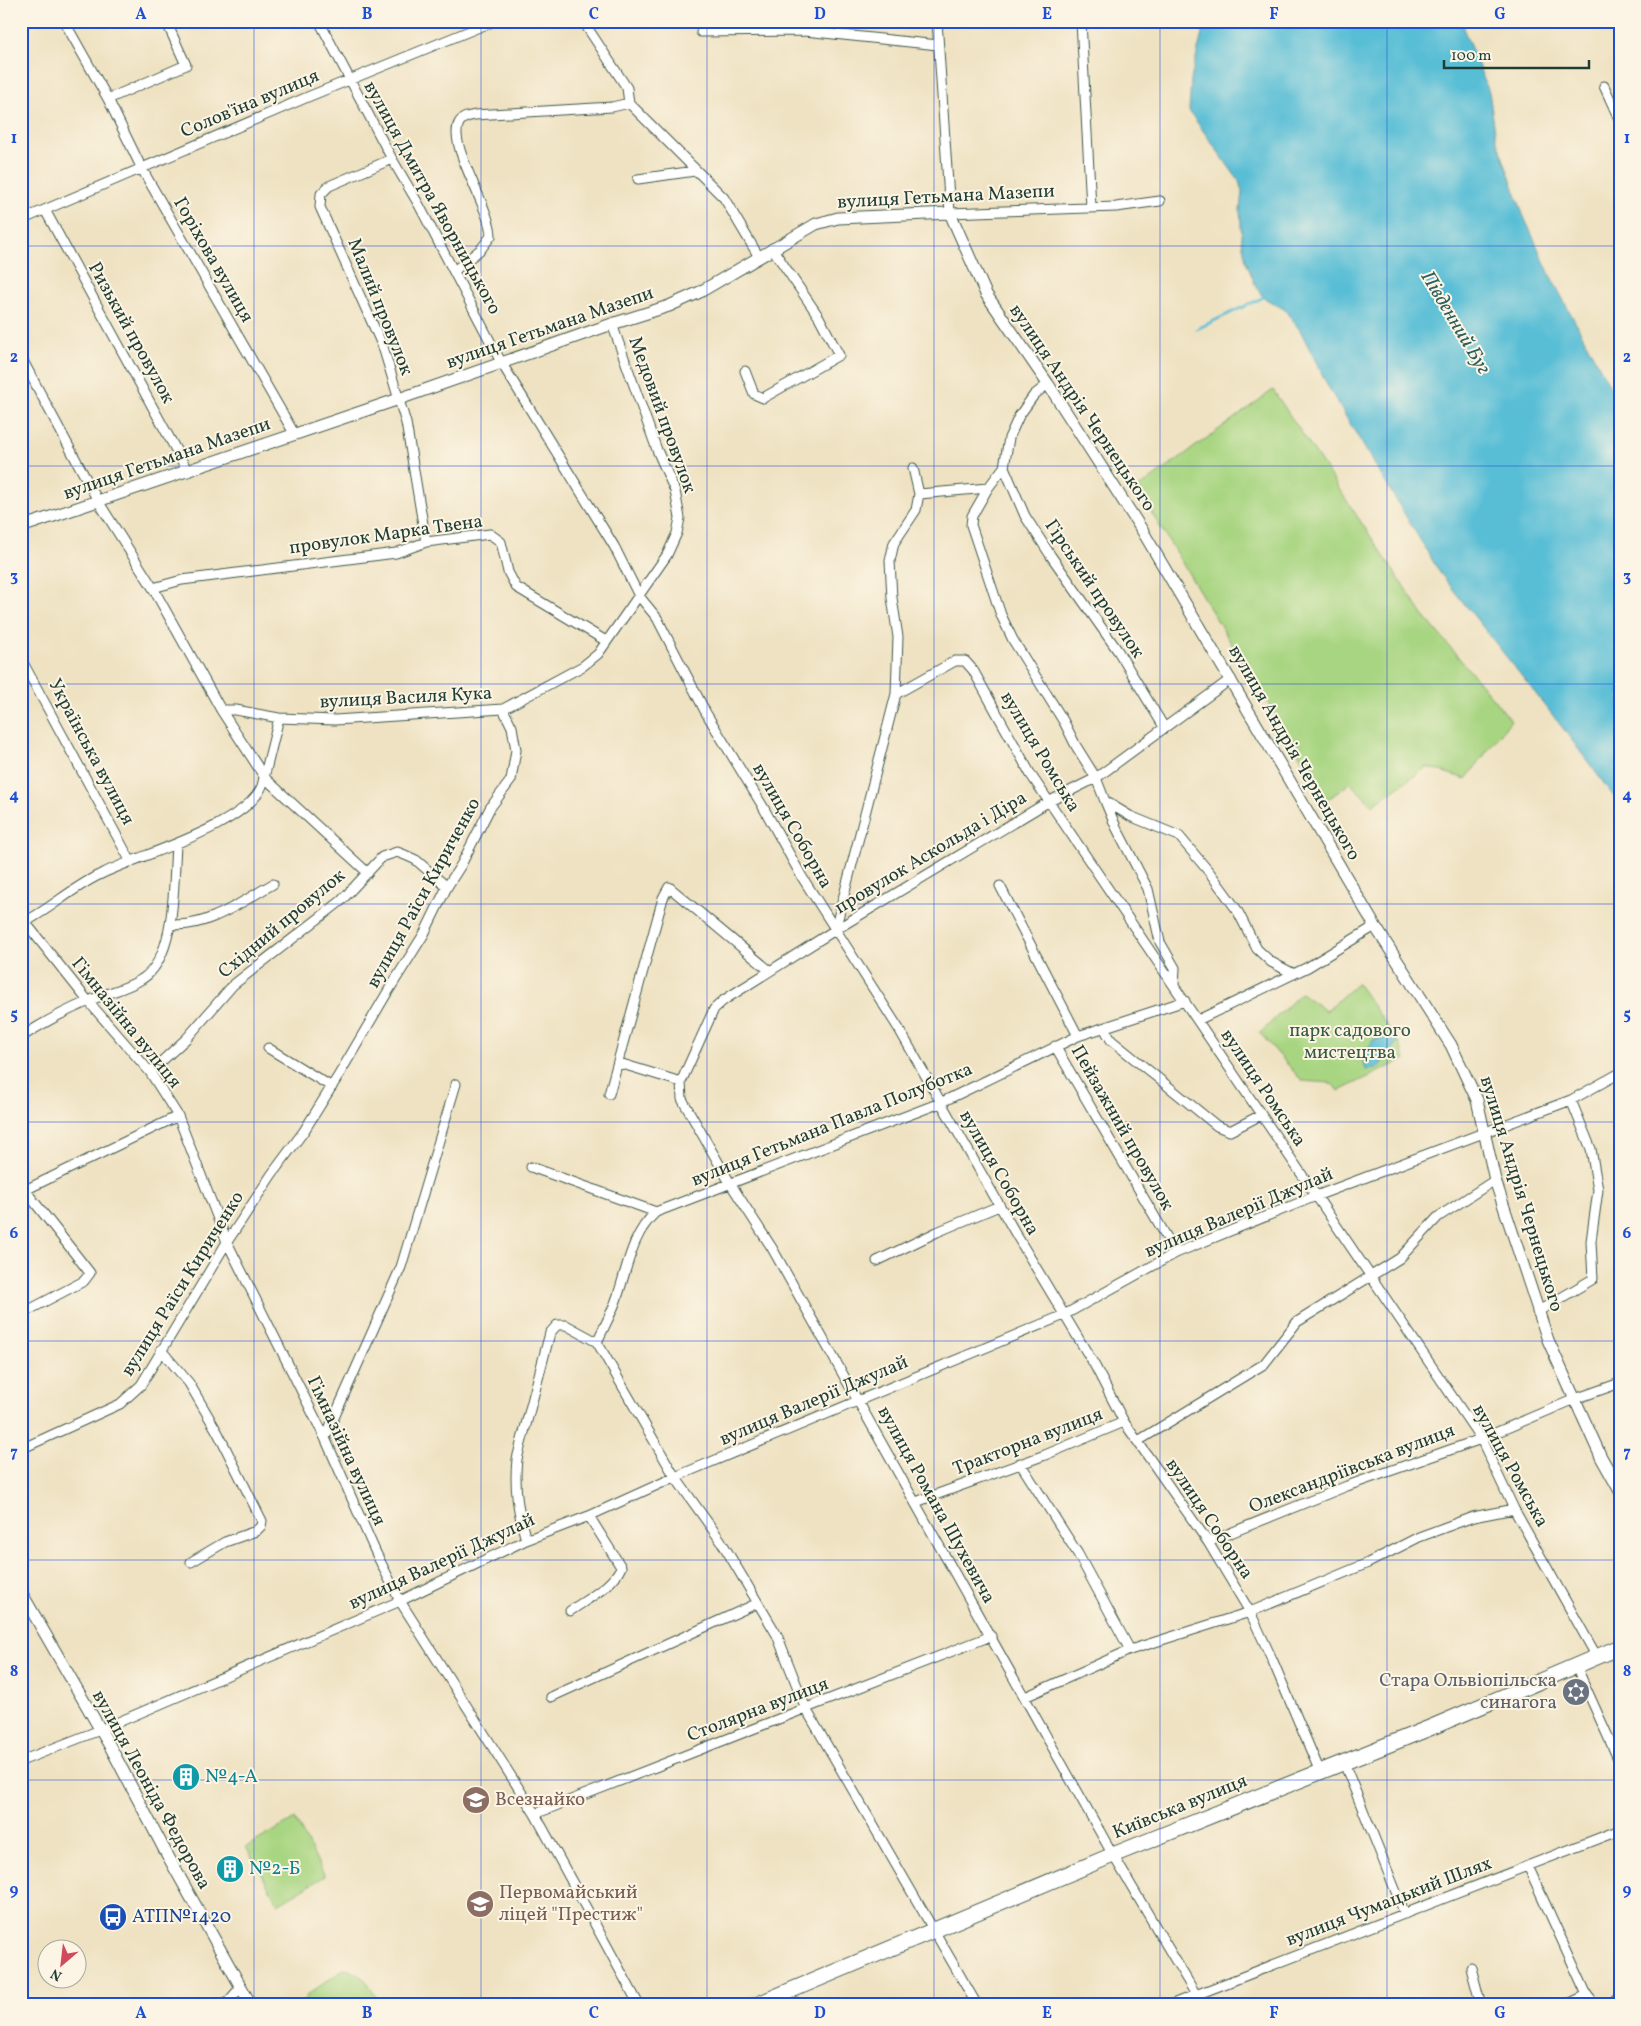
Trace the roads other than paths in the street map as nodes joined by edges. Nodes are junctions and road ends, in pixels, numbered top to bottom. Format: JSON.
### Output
{"nodes":[{"id":1,"x":64,"y":21,"type":"edge"},
{"id":2,"x":166,"y":21,"type":"edge"},
{"id":3,"x":318,"y":21,"type":"edge"},
{"id":4,"x":494,"y":21,"type":"edge"},
{"id":5,"x":583,"y":21,"type":"edge"},
{"id":6,"x":937,"y":21,"type":"edge"},
{"id":7,"x":1080,"y":21,"type":"edge"},
{"id":8,"x":701,"y":32,"type":"dead end"},
{"id":9,"x":938,"y":45,"type":"junction"},
{"id":10,"x":349,"y":80,"type":"junction"},
{"id":11,"x":1604,"y":86,"type":"dead end"},
{"id":12,"x":108,"y":99,"type":"junction"},
{"id":13,"x":629,"y":103,"type":"junction"},
{"id":14,"x":1620,"y":120,"type":"edge"},
{"id":15,"x":392,"y":160,"type":"junction"},
{"id":16,"x":142,"y":169,"type":"junction"},
{"id":17,"x":695,"y":171,"type":"junction"},
{"id":18,"x":638,"y":179,"type":"dead end"},
{"id":19,"x":1160,"y":201,"type":"dead end"},
{"id":20,"x":1091,"y":207,"type":"junction"},
{"id":21,"x":45,"y":210,"type":"junction"},
{"id":22,"x":950,"y":213,"type":"junction"},
{"id":23,"x":21,"y":220,"type":"edge"},
{"id":24,"x":772,"y":248,"type":"junction"},
{"id":25,"x":759,"y":257,"type":"junction"},
{"id":26,"x":454,"y":271,"type":"junction"},
{"id":27,"x":612,"y":324,"type":"junction"},
{"id":28,"x":21,"y":357,"type":"edge"},
{"id":29,"x":502,"y":362,"type":"junction"},
{"id":30,"x":745,"y":371,"type":"dead end"},
{"id":31,"x":1048,"y":384,"type":"junction"},
{"id":32,"x":399,"y":400,"type":"junction"},
{"id":33,"x":295,"y":435,"type":"junction"},
{"id":34,"x":1004,"y":467,"type":"junction"},
{"id":35,"x":912,"y":468,"type":"dead end"},
{"id":36,"x":188,"y":472,"type":"junction"},
{"id":37,"x":988,"y":488,"type":"junction"},
{"id":38,"x":919,"y":494,"type":"junction"},
{"id":39,"x":98,"y":501,"type":"junction"},
{"id":40,"x":21,"y":527,"type":"edge"},
{"id":41,"x":426,"y":542,"type":"junction"},
{"id":42,"x":152,"y":588,"type":"junction"},
{"id":43,"x":639,"y":596,"type":"junction"},
{"id":44,"x":606,"y":641,"type":"junction"},
{"id":45,"x":21,"y":659,"type":"edge"},
{"id":46,"x":1231,"y":680,"type":"junction"},
{"id":47,"x":896,"y":694,"type":"junction"},
{"id":48,"x":503,"y":709,"type":"junction"},
{"id":49,"x":221,"y":710,"type":"junction"},
{"id":50,"x":279,"y":718,"type":"junction"},
{"id":51,"x":1164,"y":727,"type":"junction"},
{"id":52,"x":265,"y":778,"type":"junction"},
{"id":53,"x":1096,"y":778,"type":"junction"},
{"id":54,"x":1105,"y":801,"type":"junction"},
{"id":55,"x":1048,"y":802,"type":"junction"},
{"id":56,"x":176,"y":846,"type":"junction"},
{"id":57,"x":131,"y":862,"type":"junction"},
{"id":58,"x":368,"y":873,"type":"junction"},
{"id":59,"x":273,"y":884,"type":"dead end"},
{"id":60,"x":1000,"y":886,"type":"dead end"},
{"id":61,"x":447,"y":887,"type":"junction"},
{"id":62,"x":22,"y":921,"type":"edge"},
{"id":63,"x":170,"y":924,"type":"junction"},
{"id":64,"x":1375,"y":926,"type":"junction"},
{"id":65,"x":835,"y":930,"type":"junction"},
{"id":66,"x":770,"y":971,"type":"junction"},
{"id":67,"x":1294,"y":974,"type":"junction"},
{"id":68,"x":1174,"y":988,"type":"junction"},
{"id":69,"x":88,"y":1001,"type":"junction"},
{"id":70,"x":1186,"y":1001,"type":"junction"},
{"id":71,"x":1198,"y":1020,"type":"junction"},
{"id":72,"x":1104,"y":1028,"type":"junction"},
{"id":73,"x":1078,"y":1036,"type":"junction"},
{"id":74,"x":21,"y":1037,"type":"edge"},
{"id":75,"x":1055,"y":1046,"type":"junction"},
{"id":76,"x":268,"y":1048,"type":"dead end"},
{"id":77,"x":619,"y":1063,"type":"junction"},
{"id":78,"x":150,"y":1072,"type":"junction"},
{"id":79,"x":1620,"y":1073,"type":"edge"},
{"id":80,"x":680,"y":1082,"type":"junction"},
{"id":81,"x":456,"y":1084,"type":"dead end"},
{"id":82,"x":332,"y":1087,"type":"junction"},
{"id":83,"x":609,"y":1094,"type":"dead end"},
{"id":84,"x":1571,"y":1100,"type":"junction"},
{"id":85,"x":940,"y":1103,"type":"junction"},
{"id":86,"x":1261,"y":1114,"type":"junction"},
{"id":87,"x":178,"y":1116,"type":"junction"},
{"id":88,"x":1483,"y":1134,"type":"junction"},
{"id":89,"x":531,"y":1167,"type":"dead end"},
{"id":90,"x":1495,"y":1180,"type":"junction"},
{"id":91,"x":730,"y":1183,"type":"junction"},
{"id":92,"x":23,"y":1191,"type":"edge"},
{"id":93,"x":1316,"y":1196,"type":"junction"},
{"id":94,"x":1000,"y":1206,"type":"junction"},
{"id":95,"x":656,"y":1212,"type":"junction"},
{"id":96,"x":227,"y":1242,"type":"junction"},
{"id":97,"x":1176,"y":1253,"type":"junction"},
{"id":98,"x":878,"y":1261,"type":"dead end"},
{"id":99,"x":1371,"y":1277,"type":"junction"},
{"id":100,"x":1537,"y":1312,"type":"junction"},
{"id":101,"x":21,"y":1314,"type":"edge"},
{"id":102,"x":1064,"y":1315,"type":"junction"},
{"id":103,"x":597,"y":1342,"type":"junction"},
{"id":104,"x":161,"y":1350,"type":"junction"},
{"id":105,"x":1620,"y":1383,"type":"edge"},
{"id":106,"x":1574,"y":1399,"type":"junction"},
{"id":107,"x":858,"y":1401,"type":"junction"},
{"id":108,"x":1124,"y":1422,"type":"junction"},
{"id":109,"x":325,"y":1438,"type":"junction"},
{"id":110,"x":1481,"y":1439,"type":"junction"},
{"id":111,"x":1138,"y":1441,"type":"junction"},
{"id":112,"x":21,"y":1450,"type":"edge"},
{"id":113,"x":1020,"y":1463,"type":"junction"},
{"id":114,"x":675,"y":1477,"type":"junction"},
{"id":115,"x":1620,"y":1491,"type":"edge"},
{"id":116,"x":916,"y":1502,"type":"junction"},
{"id":117,"x":1514,"y":1509,"type":"junction"},
{"id":118,"x":589,"y":1516,"type":"junction"},
{"id":119,"x":526,"y":1540,"type":"junction"},
{"id":120,"x":1208,"y":1542,"type":"junction"},
{"id":121,"x":191,"y":1562,"type":"dead end"},
{"id":122,"x":21,"y":1592,"type":"edge"},
{"id":123,"x":400,"y":1601,"type":"junction"},
{"id":124,"x":758,"y":1603,"type":"junction"},
{"id":125,"x":570,"y":1611,"type":"dead end"},
{"id":126,"x":1250,"y":1612,"type":"junction"},
{"id":127,"x":991,"y":1636,"type":"junction"},
{"id":128,"x":1620,"y":1647,"type":"edge"},
{"id":129,"x":1130,"y":1650,"type":"junction"},
{"id":130,"x":1597,"y":1657,"type":"junction"},
{"id":131,"x":1576,"y":1666,"type":"junction"},
{"id":132,"x":551,"y":1697,"type":"dead end"},
{"id":133,"x":1025,"y":1697,"type":"junction"},
{"id":134,"x":806,"y":1709,"type":"junction"},
{"id":135,"x":100,"y":1730,"type":"junction"},
{"id":136,"x":22,"y":1760,"type":"edge"},
{"id":137,"x":1344,"y":1763,"type":"junction"},
{"id":138,"x":1620,"y":1763,"type":"edge"},
{"id":139,"x":1320,"y":1772,"type":"junction"},
{"id":140,"x":535,"y":1814,"type":"junction"},
{"id":141,"x":1620,"y":1830,"type":"edge"},
{"id":142,"x":1113,"y":1855,"type":"junction"},
{"id":143,"x":1528,"y":1866,"type":"junction"},
{"id":144,"x":1405,"y":1914,"type":"junction"},
{"id":145,"x":935,"y":1930,"type":"junction"},
{"id":146,"x":1471,"y":1968,"type":"dead end"},
{"id":147,"x":241,"y":1987,"type":"junction"},
{"id":148,"x":1195,"y":1994,"type":"junction"},
{"id":149,"x":1587,"y":1995,"type":"junction"},
{"id":150,"x":1620,"y":1995,"type":"edge"},
{"id":151,"x":225,"y":2005,"type":"edge"},
{"id":152,"x":251,"y":2005,"type":"edge"},
{"id":153,"x":639,"y":2005,"type":"edge"},
{"id":154,"x":756,"y":2005,"type":"edge"},
{"id":155,"x":977,"y":2005,"type":"edge"},
{"id":156,"x":1170,"y":2005,"type":"edge"},
{"id":157,"x":1202,"y":2005,"type":"edge"},
{"id":158,"x":1481,"y":2005,"type":"edge"},
{"id":159,"x":1566,"y":2005,"type":"edge"},
{"id":160,"x":1595,"y":2005,"type":"edge"},
{"id":161,"x":1610,"y":2005,"type":"edge"}],
"edges":[{"from":1,"to":12,"type":"street","name":"Горіхова вулиця"},
{"from":2,"to":12,"type":"street"},
{"from":3,"to":10,"type":"street","name":"вулиця Дмитра Яворницького"},
{"from":4,"to":10,"type":"street","name":"Солов'їна вулиця"},
{"from":5,"to":13,"type":"street"},
{"from":6,"to":9,"type":"street","name":"вулиця Андрія Чернецького"},
{"from":7,"to":20,"type":"street"},
{"from":8,"to":9,"type":"street"},
{"from":9,"to":22,"type":"street","name":"вулиця Андрія Чернецького"},
{"from":10,"to":15,"type":"street","name":"вулиця Дмитра Яворницького"},
{"from":10,"to":16,"type":"street","name":"Солов'їна вулиця"},
{"from":11,"to":14,"type":"street"},
{"from":12,"to":16,"type":"street","name":"Горіхова вулиця"},
{"from":13,"to":17,"type":"street"},
{"from":13,"to":26,"type":"street"},
{"from":15,"to":26,"type":"street","name":"вулиця Дмитра Яворницького"},
{"from":15,"to":32,"type":"street","name":"Малий провулок"},
{"from":16,"to":21,"type":"street","name":"Солов'їна вулиця"},
{"from":16,"to":33,"type":"street","name":"Горіхова вулиця"},
{"from":17,"to":18,"type":"street"},
{"from":17,"to":25,"type":"street"},
{"from":19,"to":20,"type":"street","name":"вулиця Гетьмана Мазепи"},
{"from":20,"to":22,"type":"street","name":"вулиця Гетьмана Мазепи"},
{"from":21,"to":23,"type":"street","name":"Солов'їна вулиця"},
{"from":21,"to":36,"type":"street","name":"Ризький провулок"},
{"from":22,"to":24,"type":"street","name":"вулиця Гетьмана Мазепи"},
{"from":22,"to":31,"type":"street","name":"вулиця Андрія Чернецького"},
{"from":24,"to":25,"type":"street","name":"вулиця Гетьмана Мазепи"},
{"from":24,"to":30,"type":"street"},
{"from":25,"to":27,"type":"street","name":"вулиця Гетьмана Мазепи"},
{"from":26,"to":29,"type":"street","name":"вулиця Дмитра Яворницького"},
{"from":27,"to":29,"type":"street","name":"вулиця Гетьмана Мазепи"},
{"from":27,"to":43,"type":"street","name":"Медовий провулок"},
{"from":28,"to":39,"type":"street"},
{"from":29,"to":32,"type":"street","name":"вулиця Гетьмана Мазепи"},
{"from":29,"to":43,"type":"street","name":"вулиця Дмитра Яворницького"},
{"from":31,"to":34,"type":"street"},
{"from":31,"to":46,"type":"street","name":"вулиця Андрія Чернецького"},
{"from":32,"to":33,"type":"street","name":"вулиця Гетьмана Мазепи"},
{"from":32,"to":41,"type":"street","name":"Малий провулок"},
{"from":33,"to":36,"type":"street","name":"вулиця Гетьмана Мазепи"},
{"from":34,"to":37,"type":"street"},
{"from":34,"to":51,"type":"street","name":"Гірський провулок"},
{"from":35,"to":38,"type":"street"},
{"from":36,"to":39,"type":"street","name":"вулиця Гетьмана Мазепи"},
{"from":37,"to":38,"type":"street"},
{"from":37,"to":53,"type":"street"},
{"from":38,"to":47,"type":"street"},
{"from":39,"to":40,"type":"street","name":"вулиця Гетьмана Мазепи"},
{"from":39,"to":42,"type":"street"},
{"from":41,"to":42,"type":"street","name":"провулок Марка Твена"},
{"from":41,"to":44,"type":"street","name":"провулок Марка Твена"},
{"from":42,"to":49,"type":"street"},
{"from":43,"to":44,"type":"street","name":"вулиця Василя Кука"},
{"from":43,"to":65,"type":"street","name":"вулиця Соборна"},
{"from":44,"to":48,"type":"street","name":"вулиця Василя Кука"},
{"from":45,"to":57,"type":"street","name":"Українська вулиця"},
{"from":46,"to":51,"type":"street","name":"провулок Аскольда і Діра"},
{"from":46,"to":64,"type":"street","name":"вулиця Андрія Чернецького"},
{"from":47,"to":55,"type":"street","name":"вулиця Ромська"},
{"from":47,"to":65,"type":"street"},
{"from":48,"to":50,"type":"street","name":"вулиця Василя Кука"},
{"from":48,"to":61,"type":"street","name":"вулиця Раїси Кириченко"},
{"from":49,"to":50,"type":"street","name":"вулиця Василя Кука"},
{"from":49,"to":52,"type":"street"},
{"from":50,"to":52,"type":"street"},
{"from":51,"to":53,"type":"street","name":"провулок Аскольда і Діра"},
{"from":52,"to":56,"type":"street"},
{"from":52,"to":58,"type":"street"},
{"from":53,"to":54,"type":"street"},
{"from":53,"to":55,"type":"street","name":"провулок Аскольда і Діра"},
{"from":54,"to":67,"type":"street"},
{"from":54,"to":68,"type":"street"},
{"from":55,"to":65,"type":"street","name":"провулок Аскольда і Діра"},
{"from":55,"to":68,"type":"street","name":"вулиця Ромська"},
{"from":56,"to":57,"type":"street"},
{"from":56,"to":63,"type":"street"},
{"from":57,"to":62,"type":"street"},
{"from":58,"to":61,"type":"street","name":"Східний провулок"},
{"from":58,"to":78,"type":"street","name":"Східний провулок"},
{"from":59,"to":63,"type":"street"},
{"from":60,"to":73,"type":"street","name":"Пейзажний провулок"},
{"from":61,"to":82,"type":"street","name":"вулиця Раїси Кириченко"},
{"from":62,"to":69,"type":"street","name":"Гімназійна вулиця"},
{"from":63,"to":69,"type":"street"},
{"from":64,"to":67,"type":"street"},
{"from":64,"to":88,"type":"street","name":"вулиця Андрія Чернецького"},
{"from":65,"to":66,"type":"street","name":"провулок Аскольда і Діра"},
{"from":65,"to":85,"type":"street","name":"вулиця Соборна"},
{"from":66,"to":77,"type":"street"},
{"from":66,"to":80,"type":"street"},
{"from":67,"to":71,"type":"street"},
{"from":68,"to":70,"type":"street","name":"вулиця Ромська"},
{"from":69,"to":74,"type":"street"},
{"from":69,"to":78,"type":"street","name":"Гімназійна вулиця"},
{"from":70,"to":71,"type":"street","name":"вулиця Ромська"},
{"from":70,"to":72,"type":"street","name":"вулиця Гетьмана Павла Полуботка"},
{"from":71,"to":86,"type":"street","name":"вулиця Ромська"},
{"from":72,"to":73,"type":"street","name":"вулиця Гетьмана Павла Полуботка"},
{"from":72,"to":86,"type":"street"},
{"from":73,"to":75,"type":"street","name":"вулиця Гетьмана Павла Полуботка"},
{"from":75,"to":85,"type":"street","name":"вулиця Гетьмана Павла Полуботка"},
{"from":75,"to":97,"type":"street","name":"Пейзажний провулок"},
{"from":76,"to":82,"type":"street"},
{"from":77,"to":80,"type":"street"},
{"from":77,"to":83,"type":"street"},
{"from":78,"to":87,"type":"street","name":"Гімназійна вулиця"},
{"from":79,"to":84,"type":"street","name":"вулиця Валерії Джулай"},
{"from":80,"to":91,"type":"street","name":"вулиця Романа Шухевича"},
{"from":81,"to":109,"type":"street"},
{"from":82,"to":96,"type":"street","name":"вулиця Раїси Кириченко"},
{"from":84,"to":88,"type":"street","name":"вулиця Валерії Джулай"},
{"from":84,"to":100,"type":"street"},
{"from":85,"to":91,"type":"street","name":"вулиця Гетьмана Павла Полуботка"},
{"from":85,"to":94,"type":"street","name":"вулиця Соборна"},
{"from":86,"to":93,"type":"street","name":"вулиця Ромська"},
{"from":87,"to":92,"type":"street"},
{"from":87,"to":96,"type":"street","name":"Гімназійна вулиця"},
{"from":88,"to":90,"type":"street","name":"вулиця Андрія Чернецького"},
{"from":88,"to":93,"type":"street","name":"вулиця Валерії Джулай"},
{"from":89,"to":95,"type":"street"},
{"from":90,"to":99,"type":"street"},
{"from":90,"to":100,"type":"street","name":"вулиця Андрія Чернецького"},
{"from":91,"to":95,"type":"street","name":"вулиця Гетьмана Павла Полуботка"},
{"from":91,"to":107,"type":"street","name":"вулиця Романа Шухевича"},
{"from":92,"to":101,"type":"street"},
{"from":93,"to":97,"type":"street","name":"вулиця Валерії Джулай"},
{"from":93,"to":99,"type":"street","name":"вулиця Ромська"},
{"from":94,"to":98,"type":"street"},
{"from":94,"to":102,"type":"street","name":"вулиця Соборна"},
{"from":95,"to":103,"type":"street","name":"вулиця Гетьмана Павла Полуботка"},
{"from":96,"to":104,"type":"street","name":"вулиця Раїси Кириченко"},
{"from":96,"to":109,"type":"street","name":"Гімназійна вулиця"},
{"from":97,"to":102,"type":"street","name":"вулиця Валерії Джулай"},
{"from":99,"to":110,"type":"street","name":"вулиця Ромська"},
{"from":99,"to":111,"type":"street"},
{"from":100,"to":106,"type":"street","name":"вулиця Андрія Чернецького"},
{"from":102,"to":107,"type":"street","name":"вулиця Валерії Джулай"},
{"from":102,"to":108,"type":"street","name":"вулиця Соборна"},
{"from":103,"to":114,"type":"street"},
{"from":103,"to":119,"type":"street"},
{"from":104,"to":112,"type":"street","name":"вулиця Раїси Кириченко"},
{"from":104,"to":121,"type":"street"},
{"from":105,"to":106,"type":"street","name":"Олександріївська вулиця"},
{"from":106,"to":110,"type":"street","name":"Олександріївська вулиця"},
{"from":106,"to":115,"type":"street","name":"вулиця Андрія Чернецького"},
{"from":107,"to":114,"type":"street","name":"вулиця Валерії Джулай"},
{"from":107,"to":116,"type":"street","name":"вулиця Романа Шухевича"},
{"from":108,"to":111,"type":"street","name":"вулиця Соборна"},
{"from":108,"to":113,"type":"street","name":"Тракторна вулиця"},
{"from":109,"to":123,"type":"street","name":"Гімназійна вулиця"},
{"from":110,"to":117,"type":"street","name":"вулиця Ромська"},
{"from":110,"to":120,"type":"street","name":"Олександріївська вулиця"},
{"from":111,"to":120,"type":"street","name":"вулиця Соборна"},
{"from":113,"to":116,"type":"street","name":"Тракторна вулиця"},
{"from":113,"to":129,"type":"street"},
{"from":114,"to":118,"type":"street","name":"вулиця Валерії Джулай"},
{"from":114,"to":124,"type":"street"},
{"from":116,"to":127,"type":"street","name":"вулиця Романа Шухевича"},
{"from":117,"to":126,"type":"street"},
{"from":117,"to":130,"type":"street","name":"вулиця Ромська"},
{"from":118,"to":119,"type":"street","name":"вулиця Валерії Джулай"},
{"from":118,"to":125,"type":"street"},
{"from":119,"to":123,"type":"street","name":"вулиця Валерії Джулай"},
{"from":120,"to":126,"type":"street","name":"вулиця Соборна"},
{"from":122,"to":135,"type":"street","name":"вулиця Леоніда Федорова"},
{"from":123,"to":135,"type":"street","name":"вулиця Валерії Джулай"},
{"from":123,"to":140,"type":"street","name":"Гімназійна вулиця"},
{"from":124,"to":132,"type":"street"},
{"from":124,"to":134,"type":"street"},
{"from":126,"to":129,"type":"street"},
{"from":126,"to":139,"type":"street","name":"вулиця Соборна"},
{"from":127,"to":133,"type":"street","name":"вулиця Романа Шухевича"},
{"from":127,"to":134,"type":"street","name":"Столярна вулиця"},
{"from":128,"to":130,"type":"main road","name":"Київська вулиця"},
{"from":129,"to":133,"type":"street"},
{"from":130,"to":131,"type":"main road","name":"Київська вулиця"},
{"from":131,"to":137,"type":"main road","name":"Київська вулиця"},
{"from":131,"to":138,"type":"street"},
{"from":133,"to":142,"type":"street","name":"вулиця Романа Шухевича"},
{"from":134,"to":140,"type":"street","name":"Столярна вулиця"},
{"from":134,"to":145,"type":"street"},
{"from":135,"to":136,"type":"street","name":"вулиця Валерії Джулай"},
{"from":135,"to":147,"type":"street","name":"вулиця Леоніда Федорова"},
{"from":137,"to":139,"type":"main road","name":"Київська вулиця"},
{"from":137,"to":144,"type":"street"},
{"from":139,"to":142,"type":"main road","name":"Київська вулиця"},
{"from":140,"to":153,"type":"street","name":"Гімназійна вулиця"},
{"from":141,"to":143,"type":"street","name":"вулиця Чумацький Шлях"},
{"from":142,"to":145,"type":"main road","name":"Київська вулиця"},
{"from":142,"to":148,"type":"street","name":"вулиця Романа Шухевича"},
{"from":143,"to":144,"type":"street","name":"вулиця Чумацький Шлях"},
{"from":143,"to":149,"type":"street"},
{"from":144,"to":148,"type":"street","name":"вулиця Чумацький Шлях"},
{"from":145,"to":154,"type":"main road","name":"Київська вулиця"},
{"from":145,"to":155,"type":"street"},
{"from":146,"to":158,"type":"street"},
{"from":147,"to":151,"type":"street"},
{"from":147,"to":152,"type":"street","name":"вулиця Леоніда Федорова"},
{"from":148,"to":156,"type":"street","name":"вулиця Чумацький Шлях"},
{"from":148,"to":157,"type":"street","name":"вулиця Романа Шухевича"},
{"from":149,"to":159,"type":"street"},
{"from":149,"to":160,"type":"street"},
{"from":150,"to":161,"type":"street"}]}
